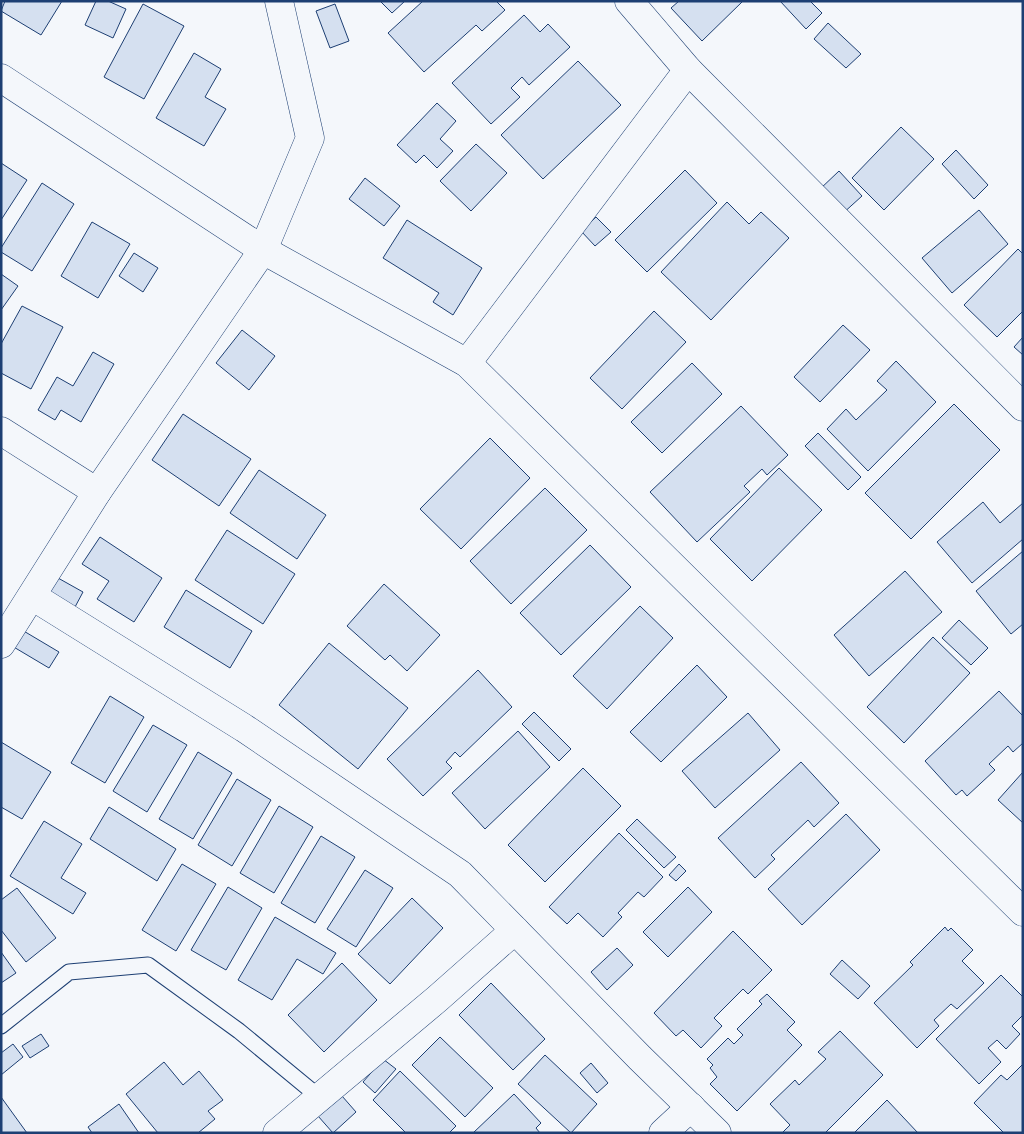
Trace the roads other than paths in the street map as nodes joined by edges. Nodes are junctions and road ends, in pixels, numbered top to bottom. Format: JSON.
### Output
{"nodes":[{"id":1,"x":278,"y":1,"type":"edge"},
{"id":2,"x":629,"y":1,"type":"edge"},
{"id":3,"x":688,"y":70,"type":"junction"},
{"id":4,"x":1,"y":78,"type":"edge"},
{"id":5,"x":263,"y":250,"type":"junction"},
{"id":6,"x":467,"y":363,"type":"junction"},
{"id":7,"x":1023,"y":407,"type":"edge"},
{"id":8,"x":1,"y":431,"type":"edge"},
{"id":9,"x":97,"y":492,"type":"junction"},
{"id":10,"x":32,"y":596,"type":"junction"},
{"id":11,"x":1,"y":644,"type":"edge"},
{"id":12,"x":1023,"y":912,"type":"edge"},
{"id":13,"x":515,"y":930,"type":"junction"},
{"id":14,"x":1,"y":1026,"type":"edge"},
{"id":15,"x":319,"y":1097,"type":"junction"},
{"id":16,"x":691,"y":1107,"type":"junction"},
{"id":17,"x":277,"y":1133,"type":"edge"},
{"id":18,"x":663,"y":1133,"type":"edge"},
{"id":19,"x":717,"y":1133,"type":"edge"}],
"edges":[{"from":1,"to":5,"type":"street"},
{"from":2,"to":3,"type":"street"},
{"from":3,"to":6,"type":"street"},
{"from":3,"to":7,"type":"street"},
{"from":4,"to":5,"type":"street"},
{"from":5,"to":6,"type":"street"},
{"from":5,"to":9,"type":"street"},
{"from":6,"to":12,"type":"street"},
{"from":8,"to":9,"type":"street"},
{"from":9,"to":10,"type":"street"},
{"from":10,"to":11,"type":"street"},
{"from":10,"to":13,"type":"street"},
{"from":13,"to":15,"type":"street"},
{"from":13,"to":16,"type":"street"},
{"from":14,"to":15,"type":"lane"},
{"from":15,"to":17,"type":"street"},
{"from":16,"to":18,"type":"street"},
{"from":16,"to":19,"type":"street"}]}
